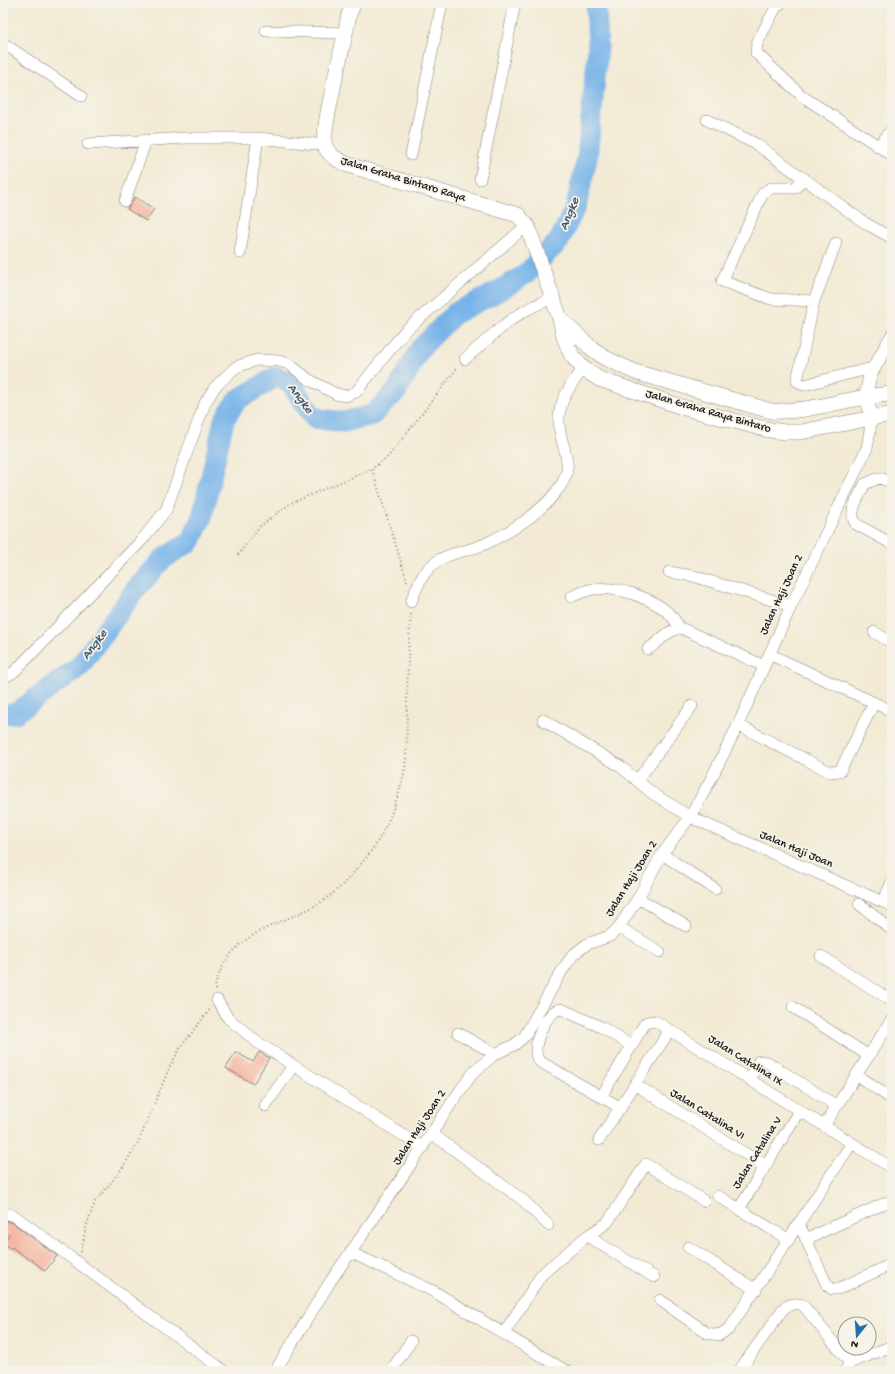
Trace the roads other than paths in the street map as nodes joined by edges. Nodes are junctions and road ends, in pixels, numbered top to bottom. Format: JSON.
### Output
{"nodes":[{"id":1,"x":442,"y":3,"type":"edge"},
{"id":2,"x":516,"y":3,"type":"edge"},
{"id":3,"x":781,"y":3,"type":"edge"},
{"id":4,"x":350,"y":7,"type":"edge"},
{"id":5,"x":266,"y":31,"type":"dead end"},
{"id":6,"x":346,"y":34,"type":"junction"},
{"id":7,"x":3,"y":44,"type":"edge"},
{"id":8,"x":81,"y":96,"type":"dead end"},
{"id":9,"x":707,"y":120,"type":"dead end"},
{"id":10,"x":892,"y":129,"type":"edge"},
{"id":11,"x":258,"y":138,"type":"junction"},
{"id":12,"x":146,"y":140,"type":"junction"},
{"id":13,"x":88,"y":144,"type":"dead end"},
{"id":14,"x":325,"y":145,"type":"junction"},
{"id":15,"x":878,"y":147,"type":"junction"},
{"id":16,"x":411,"y":155,"type":"dead end"},
{"id":17,"x":892,"y":155,"type":"edge"},
{"id":18,"x":804,"y":178,"type":"junction"},
{"id":19,"x":480,"y":179,"type":"dead end"},
{"id":20,"x":125,"y":201,"type":"dead end"},
{"id":21,"x":528,"y":227,"type":"junction"},
{"id":22,"x":892,"y":238,"type":"edge"},
{"id":23,"x":836,"y":242,"type":"dead end"},
{"id":24,"x":240,"y":253,"type":"dead end"},
{"id":25,"x":550,"y":293,"type":"junction"},
{"id":26,"x":814,"y":301,"type":"junction"},
{"id":27,"x":560,"y":319,"type":"junction"},
{"id":28,"x":892,"y":336,"type":"edge"},
{"id":29,"x":465,"y":359,"type":"road end"},
{"id":30,"x":872,"y":368,"type":"junction"},
{"id":31,"x":584,"y":369,"type":"junction"},
{"id":32,"x":892,"y":394,"type":"edge"},
{"id":33,"x":866,"y":396,"type":"junction"},
{"id":34,"x":892,"y":414,"type":"edge"},
{"id":35,"x":872,"y":418,"type":"junction"},
{"id":36,"x":892,"y":482,"type":"edge"},
{"id":37,"x":892,"y":544,"type":"edge"},
{"id":38,"x":669,"y":572,"type":"dead end"},
{"id":39,"x":571,"y":597,"type":"dead end"},
{"id":40,"x":411,"y":602,"type":"road end"},
{"id":41,"x":791,"y":606,"type":"junction"},
{"id":42,"x":679,"y":628,"type":"junction"},
{"id":43,"x":874,"y":632,"type":"dead end"},
{"id":44,"x":892,"y":643,"type":"edge"},
{"id":45,"x":648,"y":649,"type":"dead end"},
{"id":46,"x":769,"y":654,"type":"junction"},
{"id":47,"x":764,"y":666,"type":"junction"},
{"id":48,"x":3,"y":678,"type":"edge"},
{"id":49,"x":874,"y":702,"type":"junction"},
{"id":50,"x":692,"y":706,"type":"dead end"},
{"id":51,"x":892,"y":711,"type":"edge"},
{"id":52,"x":543,"y":720,"type":"dead end"},
{"id":53,"x":738,"y":725,"type":"junction"},
{"id":54,"x":638,"y":781,"type":"junction"},
{"id":55,"x":690,"y":816,"type":"junction"},
{"id":56,"x":662,"y":854,"type":"junction"},
{"id":57,"x":892,"y":882,"type":"edge"},
{"id":58,"x":715,"y":889,"type":"dead end"},
{"id":59,"x":638,"y":898,"type":"junction"},
{"id":60,"x":859,"y":904,"type":"dead end"},
{"id":61,"x":887,"y":904,"type":"edge"},
{"id":62,"x":686,"y":926,"type":"dead end"},
{"id":63,"x":619,"y":927,"type":"junction"},
{"id":64,"x":892,"y":930,"type":"edge"},
{"id":65,"x":660,"y":952,"type":"dead end"},
{"id":66,"x":821,"y":956,"type":"dead end"},
{"id":67,"x":217,"y":1000,"type":"road end"},
{"id":68,"x":892,"y":1001,"type":"edge"},
{"id":69,"x":793,"y":1007,"type":"dead end"},
{"id":70,"x":890,"y":1024,"type":"edge"},
{"id":71,"x":670,"y":1030,"type":"junction"},
{"id":72,"x":458,"y":1033,"type":"dead end"},
{"id":73,"x":632,"y":1046,"type":"junction"},
{"id":74,"x":495,"y":1054,"type":"junction"},
{"id":75,"x":868,"y":1056,"type":"junction"},
{"id":76,"x":293,"y":1066,"type":"junction"},
{"id":77,"x":856,"y":1075,"type":"junction"},
{"id":78,"x":750,"y":1080,"type":"junction"},
{"id":79,"x":636,"y":1085,"type":"junction"},
{"id":80,"x":601,"y":1097,"type":"junction"},
{"id":81,"x":892,"y":1099,"type":"edge"},
{"id":82,"x":265,"y":1106,"type":"dead end"},
{"id":83,"x":837,"y":1106,"type":"junction"},
{"id":84,"x":621,"y":1108,"type":"junction"},
{"id":85,"x":799,"y":1111,"type":"junction"},
{"id":86,"x":824,"y":1126,"type":"junction"},
{"id":87,"x":431,"y":1133,"type":"junction"},
{"id":88,"x":600,"y":1140,"type":"dead end"},
{"id":89,"x":852,"y":1143,"type":"junction"},
{"id":90,"x":423,"y":1148,"type":"junction"},
{"id":91,"x":765,"y":1166,"type":"junction"},
{"id":92,"x":892,"y":1168,"type":"edge"},
{"id":93,"x":718,"y":1196,"type":"dead end"},
{"id":94,"x":892,"y":1200,"type":"edge"},
{"id":95,"x":704,"y":1201,"type":"dead end"},
{"id":96,"x":739,"y":1208,"type":"junction"},
{"id":97,"x":3,"y":1212,"type":"edge"},
{"id":98,"x":799,"y":1224,"type":"junction"},
{"id":99,"x":548,"y":1225,"type":"dead end"},
{"id":100,"x":587,"y":1236,"type":"junction"},
{"id":101,"x":806,"y":1239,"type":"junction"},
{"id":102,"x":789,"y":1240,"type":"junction"},
{"id":103,"x":688,"y":1247,"type":"dead end"},
{"id":104,"x":352,"y":1253,"type":"junction"},
{"id":105,"x":892,"y":1264,"type":"edge"},
{"id":106,"x":654,"y":1277,"type":"dead end"},
{"id":107,"x":756,"y":1290,"type":"junction"},
{"id":108,"x":660,"y":1300,"type":"dead end"},
{"id":109,"x":504,"y":1333,"type":"junction"},
{"id":110,"x":411,"y":1341,"type":"dead end"},
{"id":111,"x":892,"y":1346,"type":"edge"},
{"id":112,"x":847,"y":1367,"type":"edge"},
{"id":113,"x":217,"y":1369,"type":"edge"},
{"id":114,"x":275,"y":1371,"type":"edge"},
{"id":115,"x":391,"y":1371,"type":"edge"},
{"id":116,"x":566,"y":1371,"type":"edge"},
{"id":117,"x":739,"y":1371,"type":"edge"}],
"edges":[{"from":1,"to":16,"type":"street"},
{"from":2,"to":19,"type":"street"},
{"from":3,"to":15,"type":"street"},
{"from":4,"to":6,"type":"main road"},
{"from":5,"to":6,"type":"street"},
{"from":6,"to":14,"type":"main road"},
{"from":7,"to":8,"type":"street"},
{"from":9,"to":18,"type":"street"},
{"from":10,"to":15,"type":"street"},
{"from":11,"to":12,"type":"street"},
{"from":11,"to":14,"type":"street"},
{"from":11,"to":24,"type":"street"},
{"from":12,"to":13,"type":"street"},
{"from":12,"to":20,"type":"street"},
{"from":14,"to":21,"type":"main road","name":"Jalan Graha Bintaro Raya"},
{"from":15,"to":17,"type":"street"},
{"from":18,"to":22,"type":"street"},
{"from":18,"to":26,"type":"street"},
{"from":21,"to":25,"type":"main road"},
{"from":21,"to":48,"type":"street"},
{"from":23,"to":26,"type":"street"},
{"from":25,"to":27,"type":"main road","name":"Jalan Graha Raya Bintaro"},
{"from":25,"to":29,"type":"street"},
{"from":26,"to":30,"type":"street"},
{"from":27,"to":31,"type":"main road","name":"Jalan Graha Raya Bintaro"},
{"from":27,"to":33,"type":"main road","name":"Jalan Graha Raya Bintaro"},
{"from":28,"to":30,"type":"street"},
{"from":30,"to":33,"type":"street"},
{"from":31,"to":35,"type":"main road","name":"Jalan Graha Raya Bintaro"},
{"from":31,"to":40,"type":"street"},
{"from":32,"to":33,"type":"main road","name":"Jalan Graha Raya Bintaro"},
{"from":33,"to":35,"type":"street"},
{"from":34,"to":35,"type":"main road","name":"Jalan Graha Raya Bintaro"},
{"from":35,"to":41,"type":"street","name":"Jalan Haji Joan 2"},
{"from":36,"to":37,"type":"street"},
{"from":38,"to":41,"type":"street"},
{"from":39,"to":42,"type":"street"},
{"from":41,"to":46,"type":"street","name":"Jalan Haji Joan 2"},
{"from":42,"to":45,"type":"street"},
{"from":42,"to":47,"type":"street"},
{"from":43,"to":44,"type":"street"},
{"from":46,"to":47,"type":"street","name":"Jalan Haji Joan 2"},
{"from":46,"to":49,"type":"street"},
{"from":47,"to":53,"type":"street","name":"Jalan Haji Joan 2"},
{"from":49,"to":51,"type":"street"},
{"from":49,"to":53,"type":"street"},
{"from":50,"to":54,"type":"street"},
{"from":52,"to":54,"type":"street","name":"Jalan Haji Joan"},
{"from":53,"to":55,"type":"street","name":"Jalan Haji Joan 2"},
{"from":54,"to":55,"type":"street","name":"Jalan Haji Joan"},
{"from":55,"to":56,"type":"street","name":"Jalan Haji Joan 2"},
{"from":55,"to":61,"type":"street","name":"Jalan Haji Joan"},
{"from":56,"to":58,"type":"street"},
{"from":56,"to":59,"type":"street","name":"Jalan Haji Joan 2"},
{"from":57,"to":61,"type":"street"},
{"from":59,"to":62,"type":"street"},
{"from":59,"to":63,"type":"street","name":"Jalan Haji Joan 2"},
{"from":60,"to":64,"type":"street"},
{"from":63,"to":65,"type":"street"},
{"from":63,"to":74,"type":"street","name":"Jalan Haji Joan 2"},
{"from":66,"to":68,"type":"street"},
{"from":67,"to":76,"type":"street"},
{"from":69,"to":75,"type":"street"},
{"from":70,"to":75,"type":"street"},
{"from":71,"to":73,"type":"street","name":"Jalan Catalina IX"},
{"from":71,"to":78,"type":"street","name":"Jalan Catalina IX"},
{"from":71,"to":79,"type":"street"},
{"from":72,"to":74,"type":"street"},
{"from":73,"to":80,"type":"street"},
{"from":73,"to":80,"type":"street"},
{"from":74,"to":87,"type":"street","name":"Jalan Haji Joan 2"},
{"from":75,"to":77,"type":"street"},
{"from":76,"to":82,"type":"street"},
{"from":76,"to":90,"type":"street"},
{"from":77,"to":81,"type":"street"},
{"from":77,"to":83,"type":"street"},
{"from":78,"to":83,"type":"street"},
{"from":78,"to":85,"type":"street","name":"Jalan Catalina IX"},
{"from":79,"to":84,"type":"street"},
{"from":79,"to":91,"type":"street","name":"Jalan Catalina VI"},
{"from":80,"to":84,"type":"street"},
{"from":83,"to":86,"type":"street"},
{"from":84,"to":88,"type":"street"},
{"from":85,"to":86,"type":"street","name":"Jalan Catalina IX"},
{"from":85,"to":91,"type":"street","name":"Jalan Catalina V"},
{"from":86,"to":89,"type":"street","name":"Jalan Catalina IX"},
{"from":87,"to":90,"type":"street","name":"Jalan Haji Joan 2"},
{"from":87,"to":99,"type":"street"},
{"from":89,"to":92,"type":"street","name":"Jalan Catalina IX"},
{"from":89,"to":98,"type":"street"},
{"from":90,"to":104,"type":"street","name":"Jalan Haji Joan 2"},
{"from":91,"to":96,"type":"street","name":"Jalan Catalina V"},
{"from":93,"to":96,"type":"street"},
{"from":94,"to":101,"type":"street"},
{"from":95,"to":100,"type":"street"},
{"from":96,"to":102,"type":"street"},
{"from":97,"to":113,"type":"street"},
{"from":98,"to":101,"type":"street"},
{"from":98,"to":102,"type":"street"},
{"from":100,"to":106,"type":"street"},
{"from":100,"to":109,"type":"street"},
{"from":101,"to":105,"type":"street"},
{"from":102,"to":107,"type":"street"},
{"from":103,"to":107,"type":"street"},
{"from":104,"to":109,"type":"street"},
{"from":104,"to":114,"type":"street","name":"Jalan Haji Joan 2"},
{"from":107,"to":108,"type":"street"},
{"from":109,"to":116,"type":"street"},
{"from":110,"to":115,"type":"street"},
{"from":111,"to":112,"type":"street"},
{"from":112,"to":117,"type":"street"}]}
